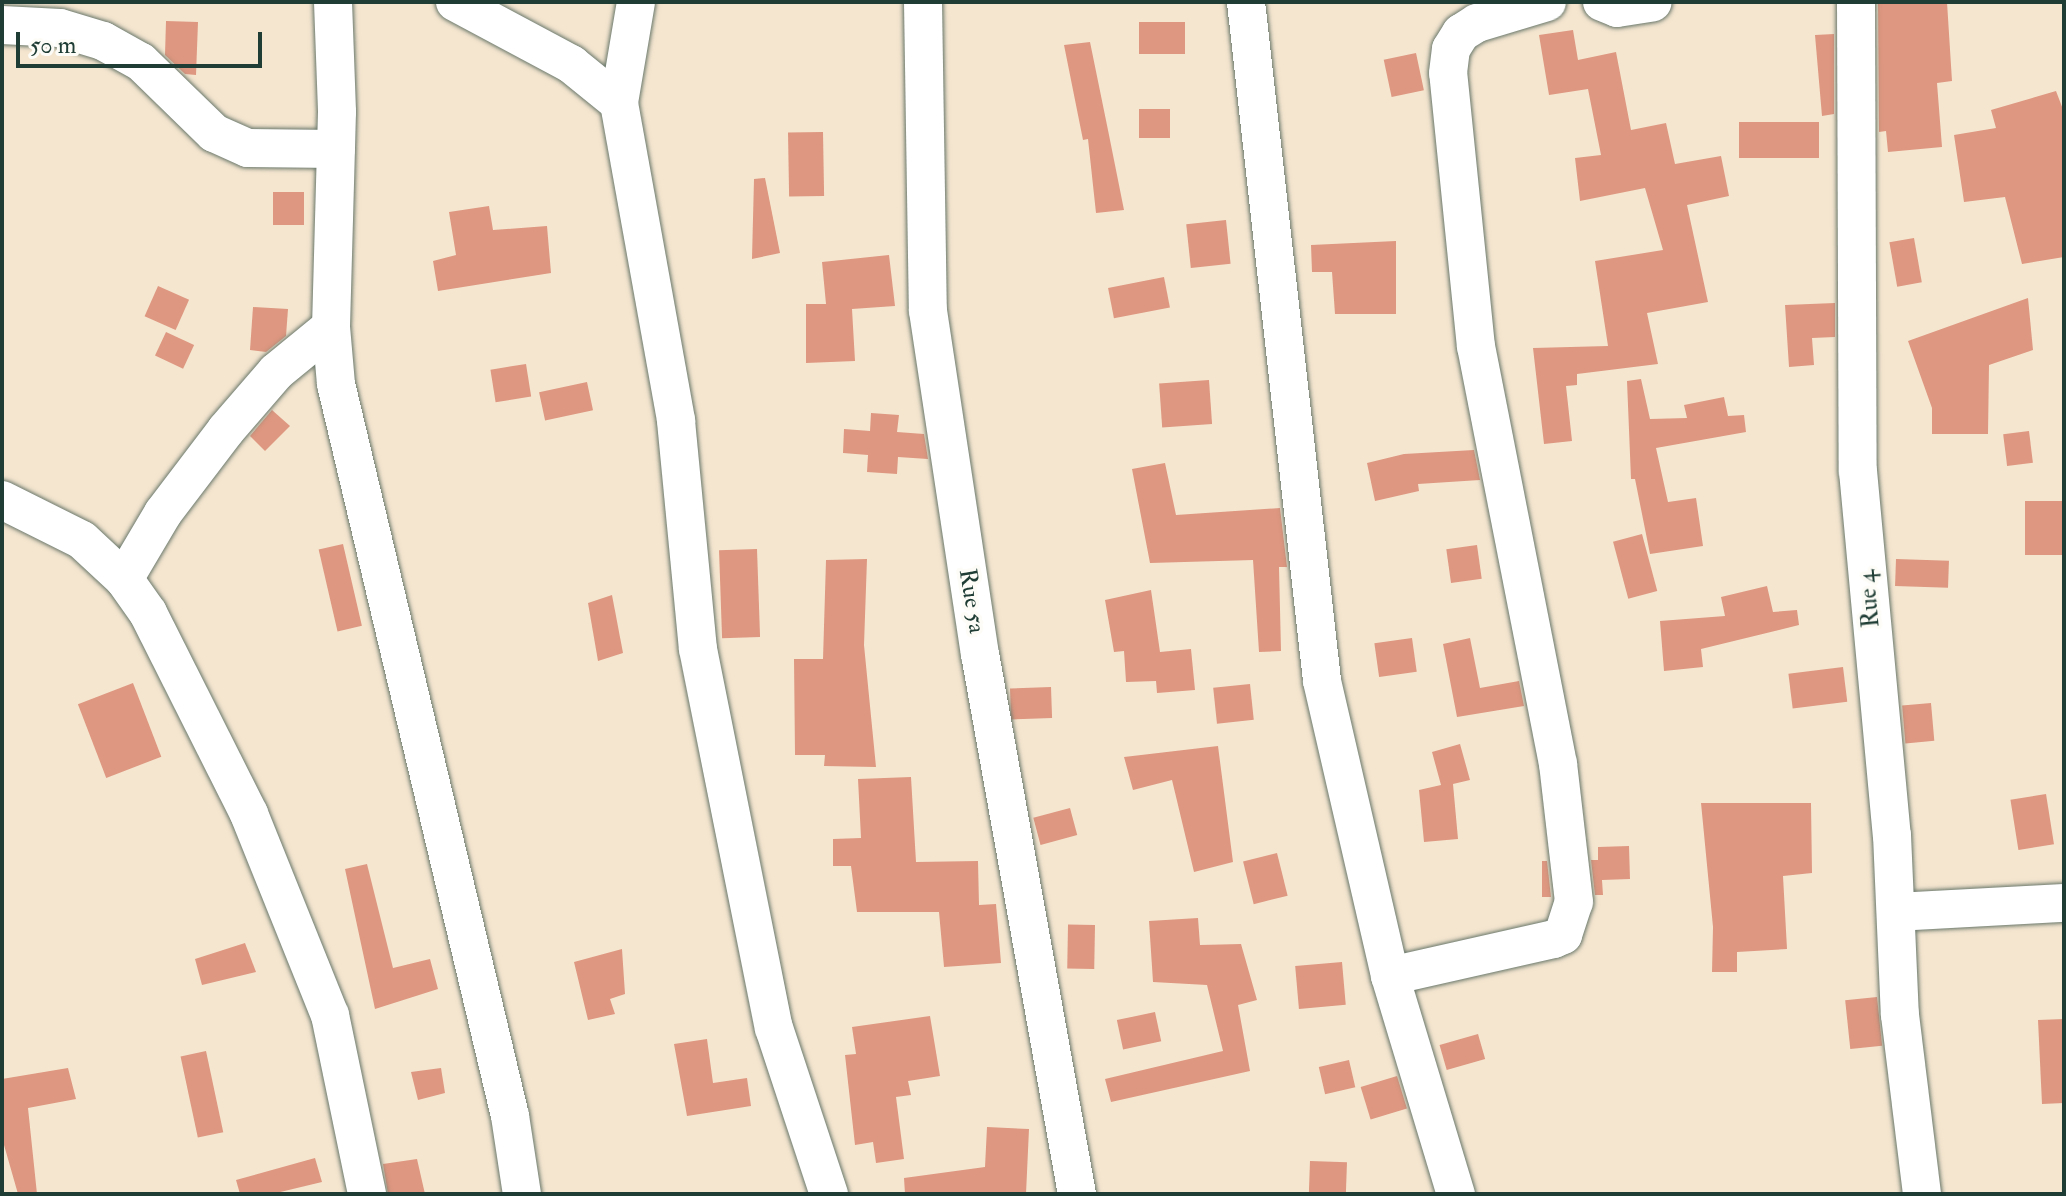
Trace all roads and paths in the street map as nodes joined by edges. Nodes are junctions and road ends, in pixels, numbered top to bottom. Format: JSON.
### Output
{"nodes":[{"id":1,"x":333,"y":2,"type":"edge"},
{"id":2,"x":455,"y":2,"type":"edge"},
{"id":3,"x":636,"y":2,"type":"edge"},
{"id":4,"x":923,"y":2,"type":"edge"},
{"id":5,"x":1246,"y":2,"type":"edge"},
{"id":6,"x":1547,"y":2,"type":"edge"},
{"id":7,"x":1856,"y":2,"type":"edge"},
{"id":8,"x":2,"y":25,"type":"edge"},
{"id":9,"x":619,"y":103,"type":"junction"},
{"id":10,"x":336,"y":149,"type":"junction"},
{"id":11,"x":331,"y":327,"type":"junction"},
{"id":12,"x":2,"y":500,"type":"edge"},
{"id":13,"x":124,"y":579,"type":"junction"},
{"id":14,"x":2064,"y":903,"type":"edge"},
{"id":15,"x":1896,"y":912,"type":"junction"},
{"id":16,"x":1390,"y":976,"type":"junction"},
{"id":17,"x":367,"y":1194,"type":"edge"},
{"id":18,"x":522,"y":1194,"type":"edge"},
{"id":19,"x":829,"y":1194,"type":"edge"},
{"id":20,"x":1077,"y":1194,"type":"edge"},
{"id":21,"x":1456,"y":1194,"type":"edge"},
{"id":22,"x":1922,"y":1194,"type":"edge"}],
"edges":[{"from":1,"to":10,"type":"street"},
{"from":2,"to":9,"type":"street"},
{"from":3,"to":9,"type":"street"},
{"from":4,"to":20,"type":"street","name":"Rue 5a"},
{"from":5,"to":16,"type":"street"},
{"from":6,"to":16,"type":"street"},
{"from":7,"to":15,"type":"street","name":"Rue 4"},
{"from":8,"to":10,"type":"street"},
{"from":9,"to":19,"type":"street"},
{"from":10,"to":11,"type":"street"},
{"from":11,"to":13,"type":"street"},
{"from":11,"to":18,"type":"street"},
{"from":12,"to":13,"type":"street"},
{"from":13,"to":17,"type":"street"},
{"from":14,"to":15,"type":"street"},
{"from":15,"to":22,"type":"street","name":"Rue 4"},
{"from":16,"to":21,"type":"street"}]}
